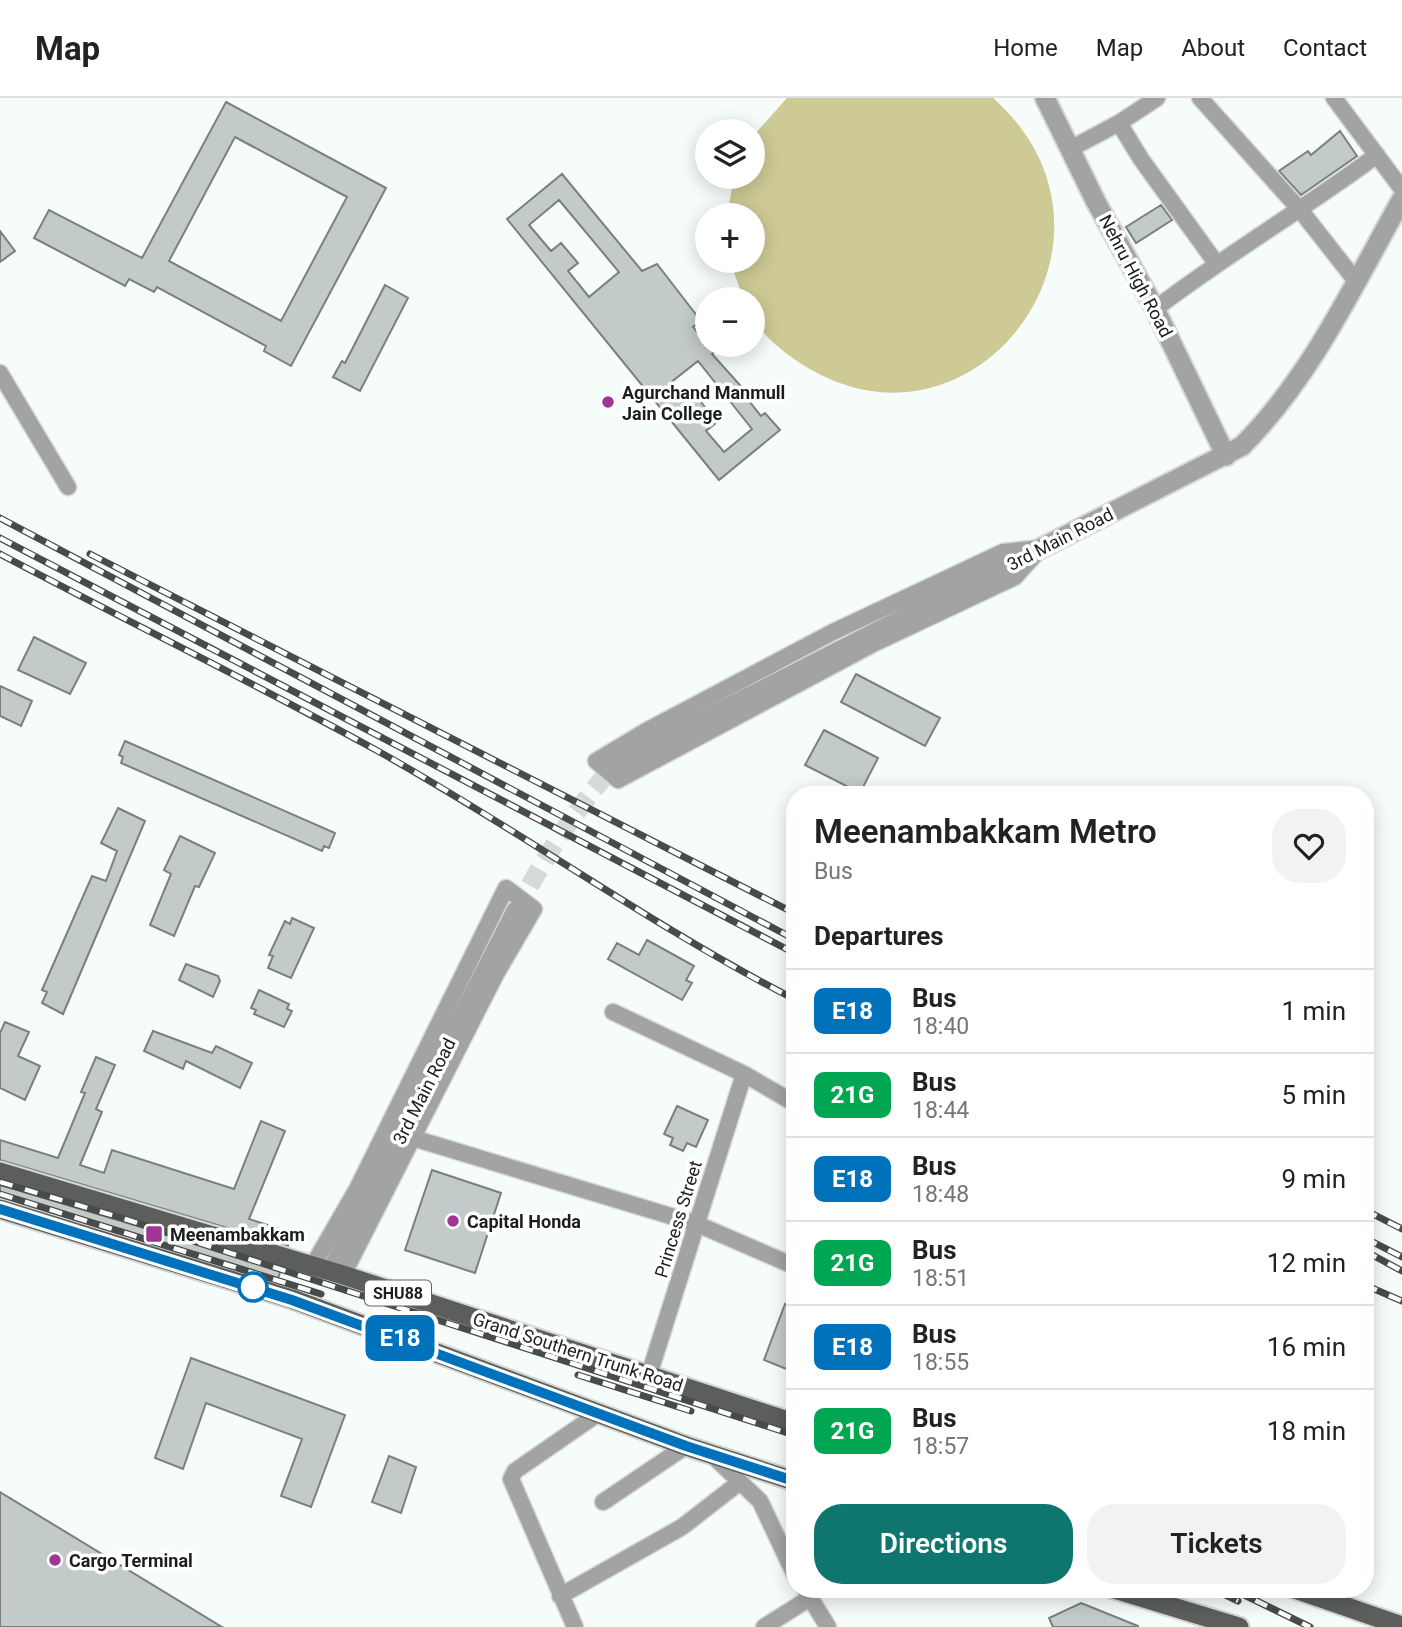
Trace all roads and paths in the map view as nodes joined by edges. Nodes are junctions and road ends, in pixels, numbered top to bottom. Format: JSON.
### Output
{"nodes":[{"id":1,"x":1045,"y":98,"type":"edge"},
{"id":2,"x":1157,"y":98,"type":"edge"},
{"id":3,"x":1200,"y":98,"type":"edge"},
{"id":4,"x":1334,"y":98,"type":"edge"},
{"id":5,"x":1119,"y":123,"type":"junction"},
{"id":6,"x":1070,"y":149,"type":"junction"},
{"id":7,"x":1377,"y":155,"type":"junction"},
{"id":8,"x":1402,"y":189,"type":"edge"},
{"id":9,"x":1402,"y":199,"type":"edge"},
{"id":10,"x":1301,"y":211,"type":"junction"},
{"id":11,"x":1216,"y":263,"type":"junction"},
{"id":12,"x":1356,"y":281,"type":"junction"},
{"id":13,"x":1155,"y":309,"type":"junction"},
{"id":14,"x":0,"y":373,"type":"edge"},
{"id":15,"x":1226,"y":456,"type":"junction"},
{"id":16,"x":68,"y":487,"type":"dead end"},
{"id":17,"x":1041,"y":548,"type":"junction"},
{"id":18,"x":615,"y":765,"type":"tunnel mouth"},
{"id":19,"x":516,"y":911,"type":"tunnel mouth"},
{"id":20,"x":613,"y":1012,"type":"dead end"},
{"id":21,"x":744,"y":1074,"type":"junction"},
{"id":22,"x":786,"y":1098,"type":"edge"},
{"id":23,"x":413,"y":1138,"type":"junction"},
{"id":24,"x":0,"y":1172,"type":"edge"},
{"id":25,"x":0,"y":1209,"type":"edge"},
{"id":26,"x":697,"y":1224,"type":"junction"},
{"id":27,"x":786,"y":1263,"type":"edge"},
{"id":28,"x":329,"y":1271,"type":"junction"},
{"id":29,"x":649,"y":1375,"type":"junction"},
{"id":30,"x":599,"y":1413,"type":"junction"},
{"id":31,"x":786,"y":1420,"type":"edge"},
{"id":32,"x":686,"y":1446,"type":"junction"},
{"id":33,"x":710,"y":1453,"type":"junction"},
{"id":34,"x":786,"y":1478,"type":"edge"},
{"id":35,"x":740,"y":1482,"type":"junction"},
{"id":36,"x":603,"y":1502,"type":"dead end"},
{"id":37,"x":786,"y":1556,"type":"edge"},
{"id":38,"x":560,"y":1596,"type":"junction"},
{"id":39,"x":802,"y":1598,"type":"edge"},
{"id":40,"x":810,"y":1598,"type":"edge"},
{"id":41,"x":1144,"y":1598,"type":"edge"},
{"id":42,"x":1321,"y":1598,"type":"edge"},
{"id":43,"x":1402,"y":1626,"type":"edge"},
{"id":44,"x":575,"y":1627,"type":"edge"},
{"id":45,"x":764,"y":1627,"type":"edge"},
{"id":46,"x":828,"y":1627,"type":"edge"},
{"id":47,"x":1239,"y":1627,"type":"edge"}],
"edges":[{"from":1,"to":6,"type":"street","name":"Nehru High Road"},
{"from":2,"to":5,"type":"street"},
{"from":3,"to":10,"type":"street"},
{"from":4,"to":7,"type":"street"},
{"from":5,"to":6,"type":"street"},
{"from":5,"to":11,"type":"street"},
{"from":6,"to":13,"type":"street","name":"Nehru High Road"},
{"from":7,"to":8,"type":"street"},
{"from":7,"to":10,"type":"street"},
{"from":9,"to":12,"type":"street","name":"3rd Main Road"},
{"from":10,"to":11,"type":"street"},
{"from":10,"to":12,"type":"street"},
{"from":11,"to":13,"type":"street"},
{"from":12,"to":15,"type":"street","name":"3rd Main Road"},
{"from":13,"to":15,"type":"street","name":"Nehru High Road"},
{"from":14,"to":16,"type":"street"},
{"from":15,"to":17,"type":"street","name":"3rd Main Road"},
{"from":17,"to":17,"type":"street"},
{"from":17,"to":18,"type":"street","name":"3rd Main Road"},
{"from":19,"to":28,"type":"street","name":"3rd Main Road"},
{"from":20,"to":21,"type":"street"},
{"from":21,"to":22,"type":"street"},
{"from":21,"to":26,"type":"street","name":"Princess Street"},
{"from":23,"to":26,"type":"street"},
{"from":23,"to":28,"type":"street"},
{"from":23,"to":28,"type":"street"},
{"from":24,"to":28,"type":"main road","name":"Grand Southern Trunk Road","number":"SHU88"},
{"from":25,"to":30,"type":"main road","number":"SHU88"},
{"from":26,"to":27,"type":"street"},
{"from":26,"to":29,"type":"street","name":"Princess Street"},
{"from":28,"to":29,"type":"main road","name":"Grand Southern Trunk Road","number":"SHU88"},
{"from":29,"to":31,"type":"main road","name":"Grand Southern Trunk Road","number":"SHU88"},
{"from":30,"to":32,"type":"main road","number":"SHU88"},
{"from":30,"to":38,"type":"street"},
{"from":32,"to":33,"type":"main road","number":"SHU88"},
{"from":32,"to":36,"type":"street"},
{"from":33,"to":34,"type":"main road","number":"SHU88"},
{"from":33,"to":35,"type":"street"},
{"from":35,"to":37,"type":"street"},
{"from":35,"to":38,"type":"street"},
{"from":38,"to":44,"type":"street"},
{"from":39,"to":45,"type":"street"},
{"from":40,"to":46,"type":"street"},
{"from":41,"to":47,"type":"main road"},
{"from":42,"to":43,"type":"main road"}]}
